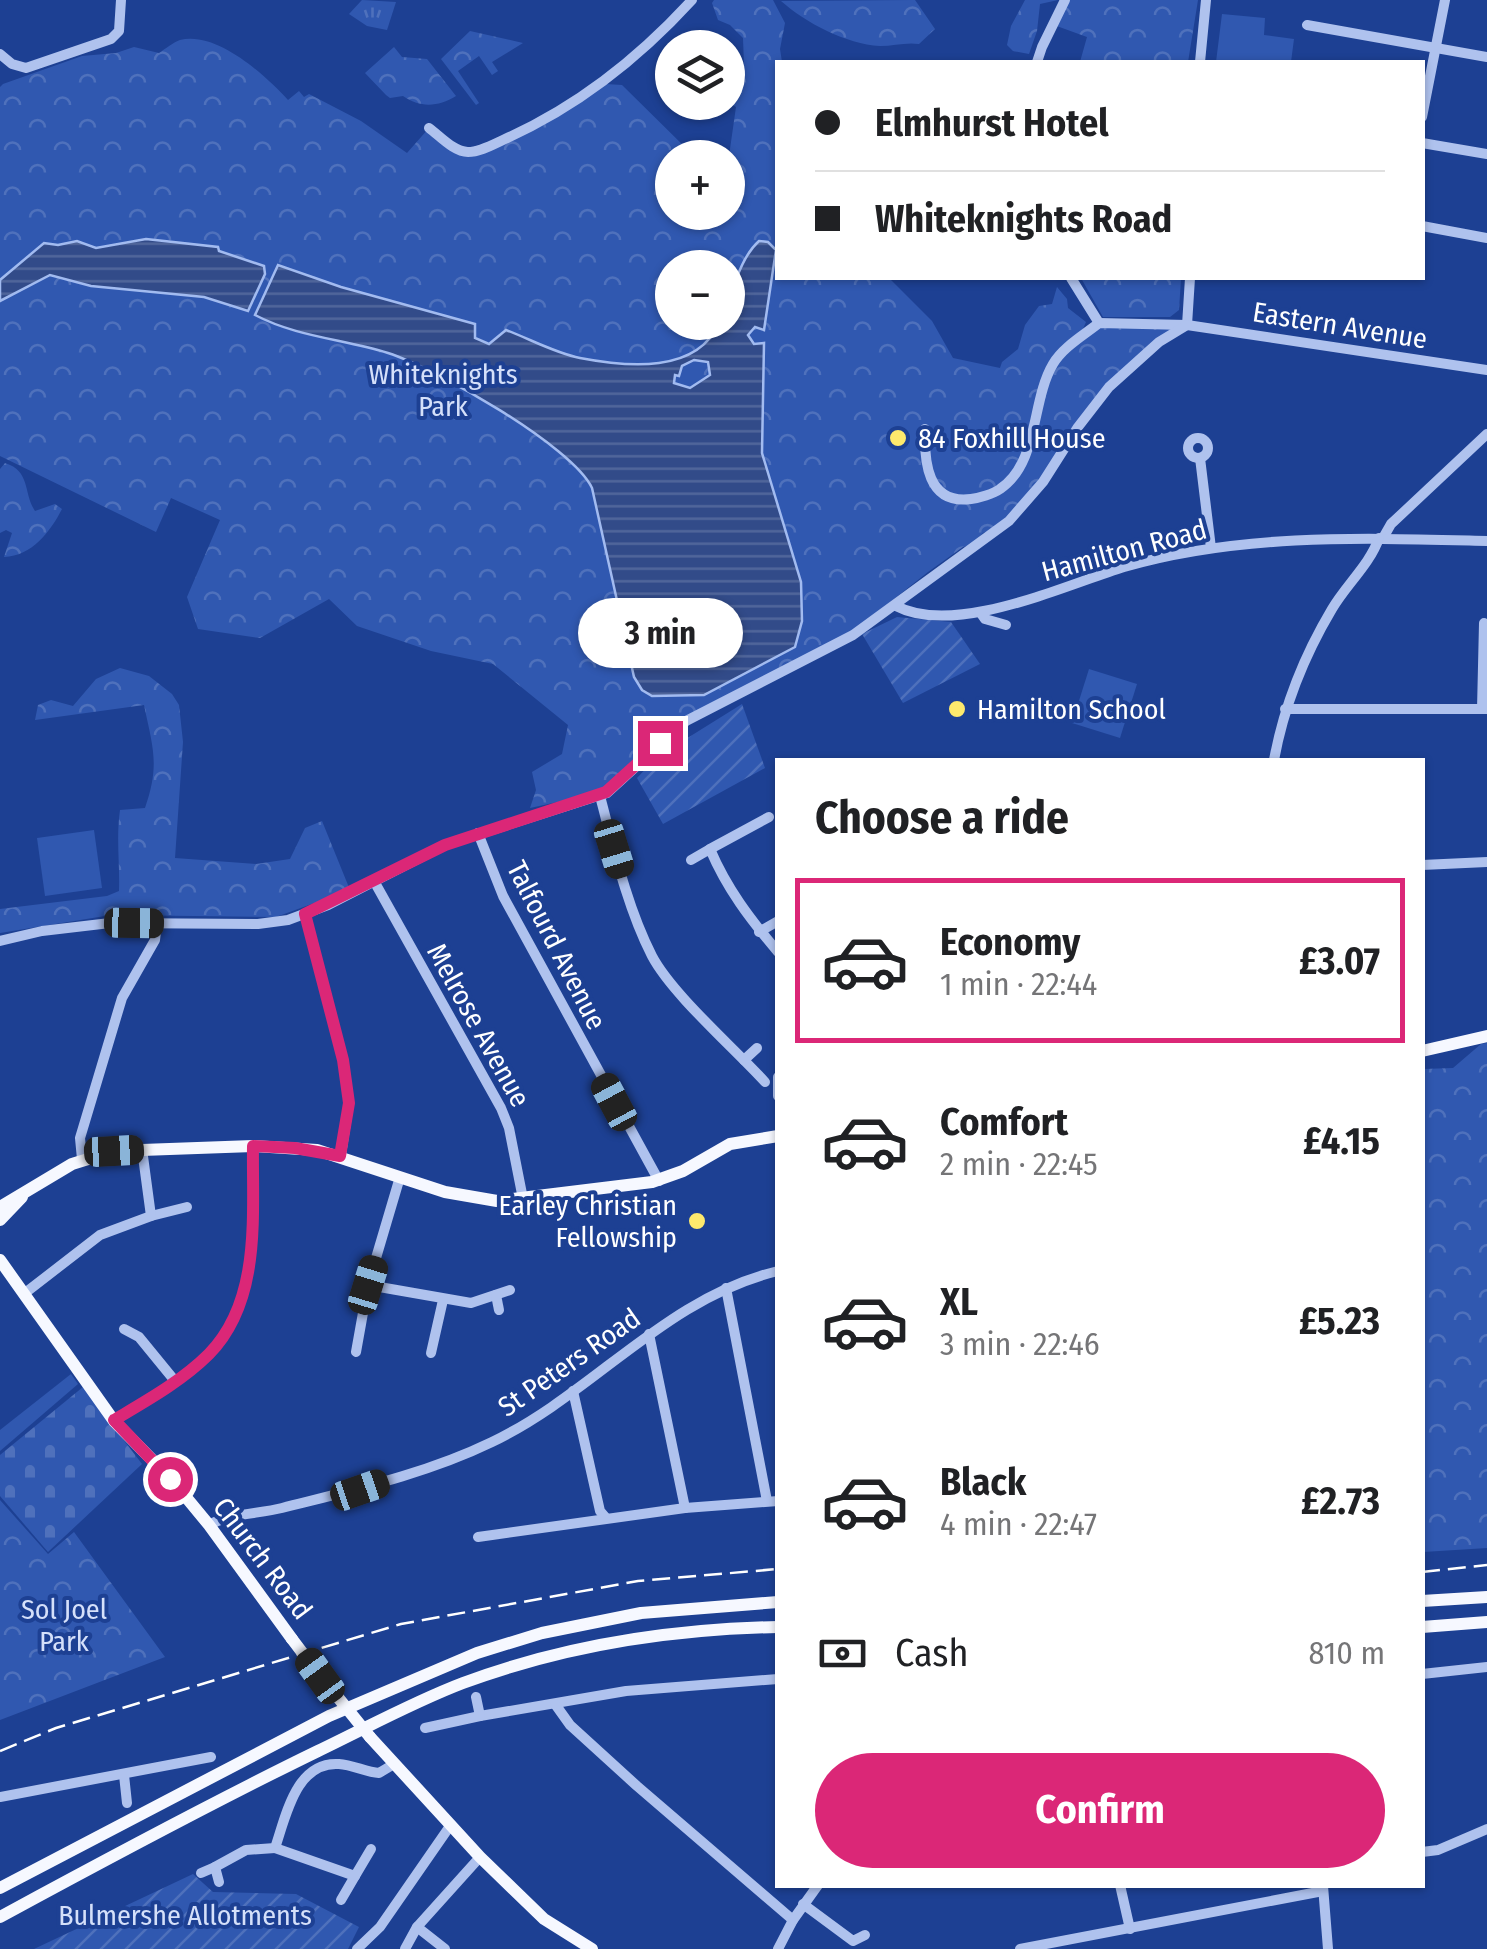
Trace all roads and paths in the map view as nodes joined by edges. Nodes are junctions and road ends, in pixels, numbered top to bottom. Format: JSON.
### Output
{"nodes":[{"id":1,"x":122,"y":0,"type":"edge"},
{"id":2,"x":692,"y":0,"type":"edge"},
{"id":3,"x":1065,"y":0,"type":"edge"},
{"id":4,"x":1206,"y":0,"type":"edge"},
{"id":5,"x":1445,"y":0,"type":"edge"},
{"id":6,"x":1307,"y":24,"type":"dead end"},
{"id":7,"x":1435,"y":48,"type":"junction"},
{"id":8,"x":0,"y":54,"type":"edge"},
{"id":9,"x":1487,"y":57,"type":"edge"},
{"id":10,"x":1038,"y":60,"type":"edge"},
{"id":11,"x":1200,"y":60,"type":"edge"},
{"id":12,"x":1425,"y":101,"type":"edge"},
{"id":13,"x":429,"y":128,"type":"dead end"},
{"id":14,"x":1425,"y":143,"type":"edge"},
{"id":15,"x":1487,"y":154,"type":"edge"},
{"id":16,"x":1425,"y":227,"type":"edge"},
{"id":17,"x":1487,"y":238,"type":"edge"},
{"id":18,"x":1072,"y":280,"type":"edge"},
{"id":19,"x":1190,"y":280,"type":"edge"},
{"id":20,"x":1100,"y":323,"type":"junction"},
{"id":21,"x":1187,"y":324,"type":"junction"},
{"id":22,"x":1487,"y":370,"type":"edge"},
{"id":23,"x":925,"y":429,"type":"dead end"},
{"id":24,"x":1487,"y":434,"type":"edge"},
{"id":25,"x":1200,"y":458,"type":"dead end"},
{"id":26,"x":1381,"y":538,"type":"junction"},
{"id":27,"x":1487,"y":541,"type":"edge"},
{"id":28,"x":1212,"y":548,"type":"junction"},
{"id":29,"x":896,"y":606,"type":"junction"},
{"id":30,"x":980,"y":612,"type":"junction"},
{"id":31,"x":1484,"y":623,"type":"dead end"},
{"id":32,"x":1006,"y":625,"type":"dead end"},
{"id":33,"x":1286,"y":709,"type":"junction"},
{"id":34,"x":1484,"y":709,"type":"edge"},
{"id":35,"x":1274,"y":758,"type":"edge"},
{"id":36,"x":600,"y":796,"type":"junction"},
{"id":37,"x":768,"y":817,"type":"dead end"},
{"id":38,"x":478,"y":833,"type":"junction"},
{"id":39,"x":710,"y":849,"type":"junction"},
{"id":40,"x":691,"y":860,"type":"dead end"},
{"id":41,"x":1487,"y":862,"type":"edge"},
{"id":42,"x":1425,"y":865,"type":"edge"},
{"id":43,"x":374,"y":881,"type":"junction"},
{"id":44,"x":305,"y":914,"type":"junction"},
{"id":45,"x":775,"y":923,"type":"edge"},
{"id":46,"x":157,"y":924,"type":"junction"},
{"id":47,"x":759,"y":932,"type":"junction"},
{"id":48,"x":0,"y":941,"type":"edge"},
{"id":49,"x":775,"y":949,"type":"edge"},
{"id":50,"x":1487,"y":1036,"type":"edge"},
{"id":51,"x":757,"y":1048,"type":"dead end"},
{"id":52,"x":1425,"y":1050,"type":"edge"},
{"id":53,"x":744,"y":1060,"type":"junction"},
{"id":54,"x":765,"y":1082,"type":"dead end"},
{"id":55,"x":775,"y":1136,"type":"edge"},
{"id":56,"x":253,"y":1146,"type":"junction"},
{"id":57,"x":142,"y":1149,"type":"junction"},
{"id":58,"x":340,"y":1156,"type":"junction"},
{"id":59,"x":82,"y":1160,"type":"junction"},
{"id":60,"x":400,"y":1177,"type":"junction"},
{"id":61,"x":659,"y":1180,"type":"junction"},
{"id":62,"x":24,"y":1195,"type":"junction"},
{"id":63,"x":524,"y":1198,"type":"junction"},
{"id":64,"x":0,"y":1207,"type":"edge"},
{"id":65,"x":187,"y":1207,"type":"dead end"},
{"id":66,"x":150,"y":1216,"type":"junction"},
{"id":67,"x":0,"y":1220,"type":"edge"},
{"id":68,"x":0,"y":1260,"type":"edge"},
{"id":69,"x":775,"y":1273,"type":"edge"},
{"id":70,"x":368,"y":1285,"type":"junction"},
{"id":71,"x":726,"y":1288,"type":"junction"},
{"id":72,"x":510,"y":1290,"type":"dead end"},
{"id":73,"x":25,"y":1293,"type":"junction"},
{"id":74,"x":496,"y":1295,"type":"junction"},
{"id":75,"x":443,"y":1300,"type":"junction"},
{"id":76,"x":500,"y":1310,"type":"dead end"},
{"id":77,"x":124,"y":1328,"type":"dead end"},
{"id":78,"x":650,"y":1334,"type":"junction"},
{"id":79,"x":360,"y":1339,"type":"junction"},
{"id":80,"x":374,"y":1343,"type":"dead end"},
{"id":81,"x":356,"y":1352,"type":"dead end"},
{"id":82,"x":430,"y":1354,"type":"dead end"},
{"id":83,"x":175,"y":1381,"type":"junction"},
{"id":84,"x":573,"y":1392,"type":"junction"},
{"id":85,"x":114,"y":1420,"type":"junction"},
{"id":86,"x":772,"y":1501,"type":"edge"},
{"id":87,"x":686,"y":1508,"type":"junction"},
{"id":88,"x":606,"y":1518,"type":"junction"},
{"id":89,"x":208,"y":1525,"type":"junction"},
{"id":90,"x":478,"y":1537,"type":"dead end"},
{"id":91,"x":1487,"y":1597,"type":"edge"},
{"id":92,"x":775,"y":1602,"type":"edge"},
{"id":93,"x":1425,"y":1602,"type":"edge"},
{"id":94,"x":1487,"y":1622,"type":"edge"},
{"id":95,"x":1425,"y":1626,"type":"edge"},
{"id":96,"x":775,"y":1627,"type":"edge"},
{"id":97,"x":1487,"y":1667,"type":"edge"},
{"id":98,"x":1425,"y":1674,"type":"edge"},
{"id":99,"x":775,"y":1678,"type":"edge"},
{"id":100,"x":476,"y":1697,"type":"dead end"},
{"id":101,"x":556,"y":1704,"type":"junction"},
{"id":102,"x":480,"y":1716,"type":"junction"},
{"id":103,"x":425,"y":1728,"type":"dead end"},
{"id":104,"x":211,"y":1757,"type":"dead end"},
{"id":105,"x":394,"y":1764,"type":"junction"},
{"id":106,"x":124,"y":1775,"type":"junction"},
{"id":107,"x":0,"y":1797,"type":"edge"},
{"id":108,"x":127,"y":1803,"type":"dead end"},
{"id":109,"x":450,"y":1826,"type":"junction"},
{"id":110,"x":1487,"y":1831,"type":"edge"},
{"id":111,"x":275,"y":1848,"type":"junction"},
{"id":112,"x":371,"y":1850,"type":"dead end"},
{"id":113,"x":1425,"y":1852,"type":"edge"},
{"id":114,"x":480,"y":1857,"type":"junction"},
{"id":115,"x":215,"y":1867,"type":"junction"},
{"id":116,"x":202,"y":1874,"type":"dead end"},
{"id":117,"x":355,"y":1876,"type":"junction"},
{"id":118,"x":219,"y":1882,"type":"dead end"},
{"id":119,"x":0,"y":1888,"type":"edge"},
{"id":120,"x":816,"y":1888,"type":"edge"},
{"id":121,"x":1121,"y":1888,"type":"edge"},
{"id":122,"x":1323,"y":1888,"type":"edge"},
{"id":123,"x":341,"y":1900,"type":"dead end"},
{"id":124,"x":803,"y":1904,"type":"junction"},
{"id":125,"x":0,"y":1917,"type":"edge"},
{"id":126,"x":793,"y":1920,"type":"junction"},
{"id":127,"x":418,"y":1927,"type":"junction"},
{"id":128,"x":1130,"y":1929,"type":"junction"},
{"id":129,"x":864,"y":1935,"type":"dead end"},
{"id":130,"x":356,"y":1949,"type":"edge"},
{"id":131,"x":404,"y":1949,"type":"edge"},
{"id":132,"x":445,"y":1949,"type":"edge"},
{"id":133,"x":592,"y":1949,"type":"edge"},
{"id":134,"x":778,"y":1949,"type":"edge"},
{"id":135,"x":1020,"y":1949,"type":"edge"},
{"id":136,"x":1328,"y":1949,"type":"edge"}],
"edges":[{"from":1,"to":8,"type":"street"},
{"from":2,"to":13,"type":"street"},
{"from":3,"to":10,"type":"street"},
{"from":4,"to":11,"type":"street"},
{"from":5,"to":7,"type":"street"},
{"from":6,"to":7,"type":"street"},
{"from":7,"to":9,"type":"street"},
{"from":7,"to":12,"type":"street"},
{"from":14,"to":15,"type":"street"},
{"from":16,"to":17,"type":"street"},
{"from":18,"to":20,"type":"street"},
{"from":19,"to":21,"type":"street"},
{"from":20,"to":21,"type":"street","name":"Eastern Avenue"},
{"from":20,"to":23,"type":"street"},
{"from":21,"to":22,"type":"street","name":"Eastern Avenue"},
{"from":21,"to":29,"type":"street"},
{"from":24,"to":26,"type":"street"},
{"from":25,"to":28,"type":"street"},
{"from":26,"to":27,"type":"street","name":"Hamilton Road"},
{"from":26,"to":28,"type":"street","name":"Hamilton Road"},
{"from":26,"to":33,"type":"street"},
{"from":28,"to":30,"type":"street","name":"Hamilton Road"},
{"from":29,"to":30,"type":"street","name":"Hamilton Road"},
{"from":29,"to":36,"type":"street"},
{"from":30,"to":32,"type":"street"},
{"from":31,"to":34,"type":"street"},
{"from":33,"to":34,"type":"street"},
{"from":33,"to":35,"type":"street"},
{"from":36,"to":38,"type":"street"},
{"from":36,"to":53,"type":"street"},
{"from":37,"to":39,"type":"street"},
{"from":38,"to":43,"type":"street"},
{"from":38,"to":61,"type":"street","name":"Talfourd Avenue"},
{"from":39,"to":40,"type":"street"},
{"from":39,"to":47,"type":"street"},
{"from":41,"to":42,"type":"street"},
{"from":43,"to":44,"type":"street"},
{"from":43,"to":63,"type":"street","name":"Melrose Avenue"},
{"from":44,"to":46,"type":"street"},
{"from":44,"to":58,"type":"street"},
{"from":45,"to":47,"type":"street"},
{"from":46,"to":48,"type":"street"},
{"from":46,"to":59,"type":"street"},
{"from":47,"to":49,"type":"street"},
{"from":50,"to":52,"type":"main road"},
{"from":51,"to":53,"type":"street"},
{"from":53,"to":54,"type":"street"},
{"from":55,"to":61,"type":"main road"},
{"from":56,"to":57,"type":"main road"},
{"from":56,"to":58,"type":"main road"},
{"from":56,"to":83,"type":"street"},
{"from":57,"to":59,"type":"main road"},
{"from":57,"to":66,"type":"street"},
{"from":58,"to":60,"type":"main road"},
{"from":59,"to":62,"type":"main road"},
{"from":60,"to":63,"type":"main road"},
{"from":60,"to":70,"type":"street"},
{"from":61,"to":63,"type":"main road"},
{"from":62,"to":64,"type":"main road"},
{"from":62,"to":67,"type":"main road"},
{"from":65,"to":66,"type":"street"},
{"from":66,"to":73,"type":"street"},
{"from":68,"to":73,"type":"main road","name":"Church Road"},
{"from":69,"to":71,"type":"street","name":"St Peters Road"},
{"from":70,"to":75,"type":"street"},
{"from":70,"to":79,"type":"street"},
{"from":71,"to":78,"type":"street","name":"St Peters Road"},
{"from":71,"to":86,"type":"street"},
{"from":72,"to":74,"type":"street"},
{"from":73,"to":85,"type":"main road","name":"Church Road"},
{"from":74,"to":75,"type":"street"},
{"from":74,"to":76,"type":"street"},
{"from":75,"to":82,"type":"street"},
{"from":77,"to":83,"type":"street"},
{"from":78,"to":84,"type":"street","name":"St Peters Road"},
{"from":78,"to":87,"type":"street"},
{"from":79,"to":80,"type":"street"},
{"from":79,"to":81,"type":"street"},
{"from":83,"to":85,"type":"street"},
{"from":84,"to":88,"type":"street"},
{"from":84,"to":89,"type":"street","name":"St Peters Road"},
{"from":85,"to":89,"type":"main road","name":"Church Road"},
{"from":86,"to":87,"type":"street"},
{"from":87,"to":88,"type":"street"},
{"from":88,"to":90,"type":"street"},
{"from":89,"to":105,"type":"main road","name":"Church Road","bridge":true},
{"from":91,"to":93,"type":"main road"},
{"from":92,"to":119,"type":"main road"},
{"from":94,"to":95,"type":"main road"},
{"from":96,"to":125,"type":"main road"},
{"from":97,"to":98,"type":"street"},
{"from":99,"to":101,"type":"street"},
{"from":100,"to":102,"type":"street"},
{"from":101,"to":102,"type":"street"},
{"from":101,"to":126,"type":"street"},
{"from":102,"to":103,"type":"street"},
{"from":104,"to":106,"type":"street"},
{"from":105,"to":109,"type":"main road","name":"Church Road"},
{"from":105,"to":111,"type":"street"},
{"from":106,"to":107,"type":"street"},
{"from":106,"to":108,"type":"street"},
{"from":109,"to":114,"type":"main road","name":"Church Road"},
{"from":109,"to":130,"type":"street"},
{"from":110,"to":113,"type":"street"},
{"from":111,"to":115,"type":"street"},
{"from":111,"to":117,"type":"street"},
{"from":112,"to":117,"type":"street"},
{"from":114,"to":127,"type":"street"},
{"from":114,"to":133,"type":"main road","name":"Church Road"},
{"from":115,"to":116,"type":"street"},
{"from":115,"to":118,"type":"street"},
{"from":117,"to":123,"type":"street"},
{"from":120,"to":124,"type":"street"},
{"from":121,"to":128,"type":"street"},
{"from":122,"to":128,"type":"street"},
{"from":122,"to":136,"type":"street"},
{"from":124,"to":126,"type":"street"},
{"from":124,"to":129,"type":"street"},
{"from":126,"to":134,"type":"street"},
{"from":127,"to":131,"type":"street"},
{"from":127,"to":132,"type":"street"},
{"from":128,"to":135,"type":"street"}]}
